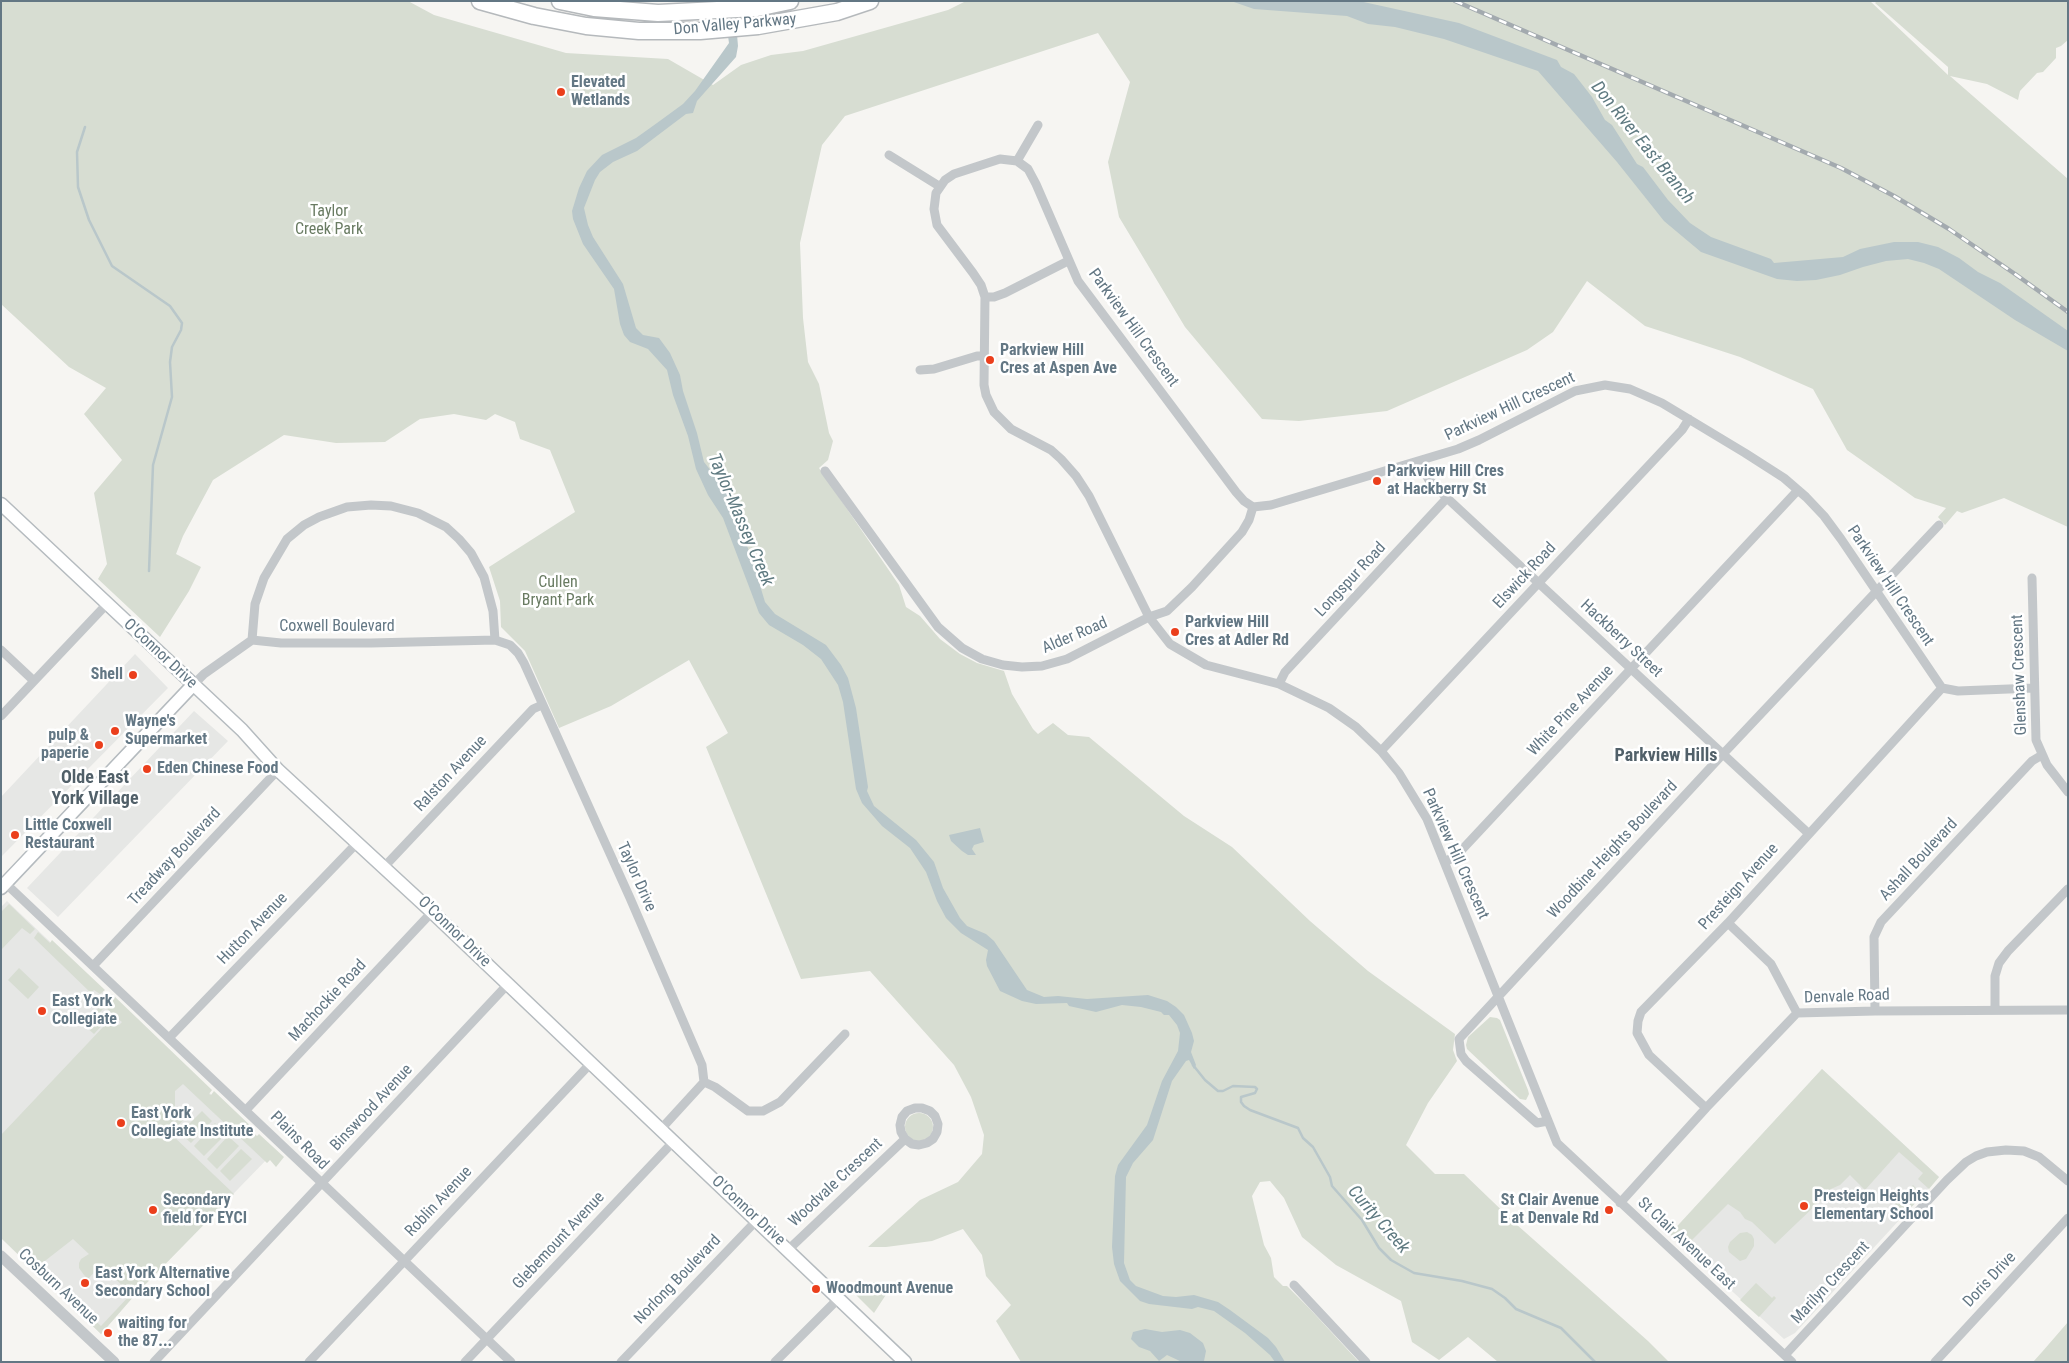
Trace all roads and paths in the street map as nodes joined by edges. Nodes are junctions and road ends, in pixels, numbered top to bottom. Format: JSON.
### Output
{"nodes":[{"id":1,"x":480,"y":1,"type":"edge"},
{"id":2,"x":560,"y":1,"type":"edge"},
{"id":3,"x":790,"y":1,"type":"edge"},
{"id":4,"x":870,"y":1,"type":"edge"},
{"id":5,"x":1038,"y":125,"type":"dead end"},
{"id":6,"x":889,"y":155,"type":"dead end"},
{"id":7,"x":1017,"y":161,"type":"junction"},
{"id":8,"x":939,"y":186,"type":"junction"},
{"id":9,"x":1068,"y":261,"type":"junction"},
{"id":10,"x":985,"y":297,"type":"junction"},
{"id":11,"x":984,"y":356,"type":"junction"},
{"id":12,"x":920,"y":370,"type":"dead end"},
{"id":13,"x":1689,"y":419,"type":"junction"},
{"id":14,"x":1419,"y":462,"type":"junction"},
{"id":15,"x":824,"y":471,"type":"dead end"},
{"id":16,"x":1798,"y":490,"type":"junction"},
{"id":17,"x":1447,"y":498,"type":"junction"},
{"id":18,"x":1,"y":504,"type":"edge"},
{"id":19,"x":1253,"y":507,"type":"junction"},
{"id":20,"x":1939,"y":525,"type":"dead end"},
{"id":21,"x":2032,"y":578,"type":"dead end"},
{"id":22,"x":1538,"y":583,"type":"junction"},
{"id":23,"x":1877,"y":592,"type":"junction"},
{"id":24,"x":106,"y":604,"type":"junction"},
{"id":25,"x":1149,"y":618,"type":"junction"},
{"id":26,"x":252,"y":640,"type":"junction"},
{"id":27,"x":496,"y":640,"type":"junction"},
{"id":28,"x":1,"y":650,"type":"edge"},
{"id":29,"x":1631,"y":668,"type":"junction"},
{"id":30,"x":34,"y":681,"type":"junction"},
{"id":31,"x":1279,"y":684,"type":"junction"},
{"id":32,"x":193,"y":685,"type":"junction"},
{"id":33,"x":1942,"y":688,"type":"junction"},
{"id":34,"x":2034,"y":688,"type":"junction"},
{"id":35,"x":542,"y":705,"type":"junction"},
{"id":36,"x":1,"y":716,"type":"edge"},
{"id":37,"x":1382,"y":751,"type":"junction"},
{"id":38,"x":1723,"y":754,"type":"junction"},
{"id":39,"x":2042,"y":755,"type":"junction"},
{"id":40,"x":278,"y":770,"type":"junction"},
{"id":41,"x":2068,"y":792,"type":"edge"},
{"id":42,"x":1808,"y":833,"type":"junction"},
{"id":43,"x":358,"y":842,"type":"junction"},
{"id":44,"x":1445,"y":862,"type":"junction"},
{"id":45,"x":384,"y":867,"type":"junction"},
{"id":46,"x":2,"y":884,"type":"edge"},
{"id":47,"x":2068,"y":889,"type":"edge"},
{"id":48,"x":432,"y":912,"type":"junction"},
{"id":49,"x":1728,"y":923,"type":"junction"},
{"id":50,"x":93,"y":966,"type":"junction"},
{"id":51,"x":508,"y":984,"type":"junction"},
{"id":52,"x":1499,"y":996,"type":"junction"},
{"id":53,"x":1995,"y":1010,"type":"junction"},
{"id":54,"x":2068,"y":1010,"type":"edge"},
{"id":55,"x":1875,"y":1011,"type":"junction"},
{"id":56,"x":1797,"y":1013,"type":"junction"},
{"id":57,"x":845,"y":1034,"type":"dead end"},
{"id":58,"x":169,"y":1038,"type":"junction"},
{"id":59,"x":591,"y":1064,"type":"junction"},
{"id":60,"x":704,"y":1082,"type":"junction"},
{"id":61,"x":1706,"y":1108,"type":"junction"},
{"id":62,"x":246,"y":1110,"type":"junction"},
{"id":63,"x":1548,"y":1121,"type":"junction"},
{"id":64,"x":661,"y":1129,"type":"junction"},
{"id":65,"x":905,"y":1139,"type":"junction"},
{"id":66,"x":674,"y":1141,"type":"junction"},
{"id":67,"x":1561,"y":1147,"type":"joint"},
{"id":68,"x":2068,"y":1181,"type":"edge"},
{"id":69,"x":322,"y":1184,"type":"junction"},
{"id":70,"x":1620,"y":1203,"type":"junction"},
{"id":71,"x":2068,"y":1218,"type":"edge"},
{"id":72,"x":757,"y":1220,"type":"junction"},
{"id":73,"x":789,"y":1249,"type":"junction"},
{"id":74,"x":1,"y":1256,"type":"edge"},
{"id":75,"x":404,"y":1261,"type":"junction"},
{"id":76,"x":1294,"y":1285,"type":"dead end"},
{"id":77,"x":839,"y":1298,"type":"junction"},
{"id":78,"x":487,"y":1339,"type":"junction"},
{"id":79,"x":1785,"y":1355,"type":"junction"},
{"id":80,"x":114,"y":1362,"type":"edge"},
{"id":81,"x":154,"y":1362,"type":"edge"},
{"id":82,"x":309,"y":1362,"type":"edge"},
{"id":83,"x":465,"y":1362,"type":"edge"},
{"id":84,"x":511,"y":1362,"type":"edge"},
{"id":85,"x":621,"y":1362,"type":"edge"},
{"id":86,"x":775,"y":1362,"type":"edge"},
{"id":87,"x":905,"y":1362,"type":"edge"},
{"id":88,"x":1366,"y":1362,"type":"edge"},
{"id":89,"x":1792,"y":1362,"type":"edge"},
{"id":90,"x":1935,"y":1362,"type":"edge"}],
"edges":[{"from":1,"to":4,"type":"highway","name":"Don Valley Parkway"},
{"from":2,"to":3,"type":"highway","name":"Don Valley Parkway"},
{"from":5,"to":7,"type":"street"},
{"from":6,"to":8,"type":"street"},
{"from":7,"to":8,"type":"street"},
{"from":7,"to":9,"type":"street","name":"Parkview Hill Crescent"},
{"from":8,"to":10,"type":"street","name":"Parkview Hill Crescent"},
{"from":9,"to":10,"type":"street"},
{"from":9,"to":19,"type":"street","name":"Parkview Hill Crescent"},
{"from":10,"to":11,"type":"street","name":"Parkview Hill Crescent"},
{"from":11,"to":12,"type":"street"},
{"from":11,"to":25,"type":"street","name":"Parkview Hill Crescent"},
{"from":13,"to":14,"type":"street","name":"Parkview Hill Crescent"},
{"from":13,"to":16,"type":"street","name":"Parkview Hill Crescent"},
{"from":13,"to":22,"type":"street","name":"Elswick Road"},
{"from":14,"to":17,"type":"street","name":"Hackberry Street"},
{"from":14,"to":19,"type":"street","name":"Parkview Hill Crescent"},
{"from":15,"to":25,"type":"street","name":"Alder Road"},
{"from":16,"to":23,"type":"street","name":"Parkview Hill Crescent"},
{"from":16,"to":29,"type":"street","name":"White Pine Avenue"},
{"from":17,"to":22,"type":"street","name":"Hackberry Street"},
{"from":17,"to":31,"type":"street","name":"Longspur Road"},
{"from":18,"to":24,"type":"main road","name":"O'Connor Drive"},
{"from":19,"to":25,"type":"street","name":"Alder Road"},
{"from":20,"to":23,"type":"street","name":"Woodbine Heights Boulevard"},
{"from":21,"to":34,"type":"street","name":"Glenshaw Crescent"},
{"from":22,"to":29,"type":"street","name":"Hackberry Street"},
{"from":22,"to":37,"type":"street","name":"Elswick Road"},
{"from":23,"to":33,"type":"street","name":"Parkview Hill Crescent"},
{"from":23,"to":38,"type":"street","name":"Woodbine Heights Boulevard"},
{"from":24,"to":30,"type":"street"},
{"from":24,"to":32,"type":"main road","name":"O'Connor Drive"},
{"from":25,"to":31,"type":"street","name":"Parkview Hill Crescent"},
{"from":26,"to":27,"type":"street","name":"Coxwell Boulevard"},
{"from":26,"to":27,"type":"street"},
{"from":26,"to":32,"type":"street"},
{"from":27,"to":35,"type":"street","name":"Taylor Drive"},
{"from":28,"to":30,"type":"street"},
{"from":29,"to":38,"type":"street","name":"Hackberry Street"},
{"from":29,"to":44,"type":"street","name":"White Pine Avenue"},
{"from":30,"to":36,"type":"street"},
{"from":31,"to":37,"type":"street","name":"Parkview Hill Crescent"},
{"from":32,"to":40,"type":"main road","name":"O'Connor Drive"},
{"from":32,"to":46,"type":"main road"},
{"from":33,"to":34,"type":"street"},
{"from":33,"to":42,"type":"street","name":"Presteign Avenue"},
{"from":34,"to":39,"type":"street","name":"Glenshaw Crescent"},
{"from":35,"to":45,"type":"street","name":"Ralston Avenue"},
{"from":35,"to":60,"type":"street","name":"Taylor Drive"},
{"from":37,"to":44,"type":"street","name":"Parkview Hill Crescent"},
{"from":38,"to":42,"type":"street","name":"Hackberry Street"},
{"from":38,"to":52,"type":"street","name":"Woodbine Heights Boulevard"},
{"from":39,"to":41,"type":"street","name":"Glenshaw Crescent"},
{"from":39,"to":55,"type":"street","name":"Ashall Boulevard"},
{"from":40,"to":43,"type":"main road","name":"O'Connor Drive"},
{"from":40,"to":50,"type":"street","name":"Treadway Boulevard"},
{"from":42,"to":49,"type":"street","name":"Presteign Avenue"},
{"from":43,"to":45,"type":"main road","name":"O'Connor Drive"},
{"from":43,"to":58,"type":"street","name":"Hutton Avenue"},
{"from":44,"to":52,"type":"street","name":"Parkview Hill Crescent"},
{"from":45,"to":48,"type":"main road","name":"O'Connor Drive"},
{"from":46,"to":50,"type":"street","name":"Plains Road"},
{"from":47,"to":53,"type":"street"},
{"from":48,"to":51,"type":"main road","name":"O'Connor Drive"},
{"from":48,"to":62,"type":"street","name":"Machockie Road"},
{"from":49,"to":56,"type":"street"},
{"from":49,"to":61,"type":"street","name":"Presteign Avenue"},
{"from":50,"to":58,"type":"street","name":"Plains Road"},
{"from":51,"to":59,"type":"main road","name":"O'Connor Drive"},
{"from":51,"to":69,"type":"street","name":"Binswood Avenue"},
{"from":52,"to":63,"type":"street","name":"Parkview Hill Crescent"},
{"from":52,"to":63,"type":"street","name":"Woodbine Heights Boulevard"},
{"from":53,"to":54,"type":"street","name":"Denvale Road"},
{"from":53,"to":55,"type":"street","name":"Denvale Road"},
{"from":55,"to":56,"type":"street","name":"Denvale Road"},
{"from":56,"to":61,"type":"street","name":"Denvale Road"},
{"from":57,"to":60,"type":"street"},
{"from":58,"to":62,"type":"street","name":"Plains Road"},
{"from":59,"to":64,"type":"main road","name":"O'Connor Drive"},
{"from":59,"to":75,"type":"street","name":"Roblin Avenue"},
{"from":60,"to":64,"type":"street"},
{"from":61,"to":70,"type":"street","name":"Denvale Road"},
{"from":62,"to":69,"type":"street","name":"Plains Road"},
{"from":63,"to":67,"type":"street","name":"Parkview Hill Crescent"},
{"from":64,"to":66,"type":"main road","name":"O'Connor Drive"},
{"from":65,"to":65,"type":"street","name":"Woodvale Crescent"},
{"from":65,"to":73,"type":"street","name":"Woodvale Crescent"},
{"from":66,"to":72,"type":"main road","name":"O'Connor Drive"},
{"from":66,"to":78,"type":"street","name":"Glebemount Avenue"},
{"from":67,"to":70,"type":"street","name":"St Clair Avenue East"},
{"from":68,"to":79,"type":"street","name":"Marilyn Crescent"},
{"from":69,"to":75,"type":"street","name":"Plains Road"},
{"from":69,"to":81,"type":"street","name":"Binswood Avenue"},
{"from":70,"to":79,"type":"street","name":"St Clair Avenue East"},
{"from":71,"to":90,"type":"street","name":"Doris Drive"},
{"from":72,"to":73,"type":"main road","name":"O'Connor Drive"},
{"from":72,"to":85,"type":"street","name":"Norlong Boulevard"},
{"from":73,"to":77,"type":"main road","name":"O'Connor Drive"},
{"from":74,"to":80,"type":"street","name":"Cosburn Avenue"},
{"from":75,"to":78,"type":"street","name":"Plains Road"},
{"from":75,"to":82,"type":"street","name":"Roblin Avenue"},
{"from":76,"to":88,"type":"street"},
{"from":77,"to":86,"type":"street"},
{"from":77,"to":87,"type":"main road","name":"O'Connor Drive"},
{"from":78,"to":83,"type":"street","name":"Glebemount Avenue"},
{"from":78,"to":84,"type":"street","name":"Plains Road"},
{"from":79,"to":89,"type":"street","name":"St Clair Avenue East"}]}
